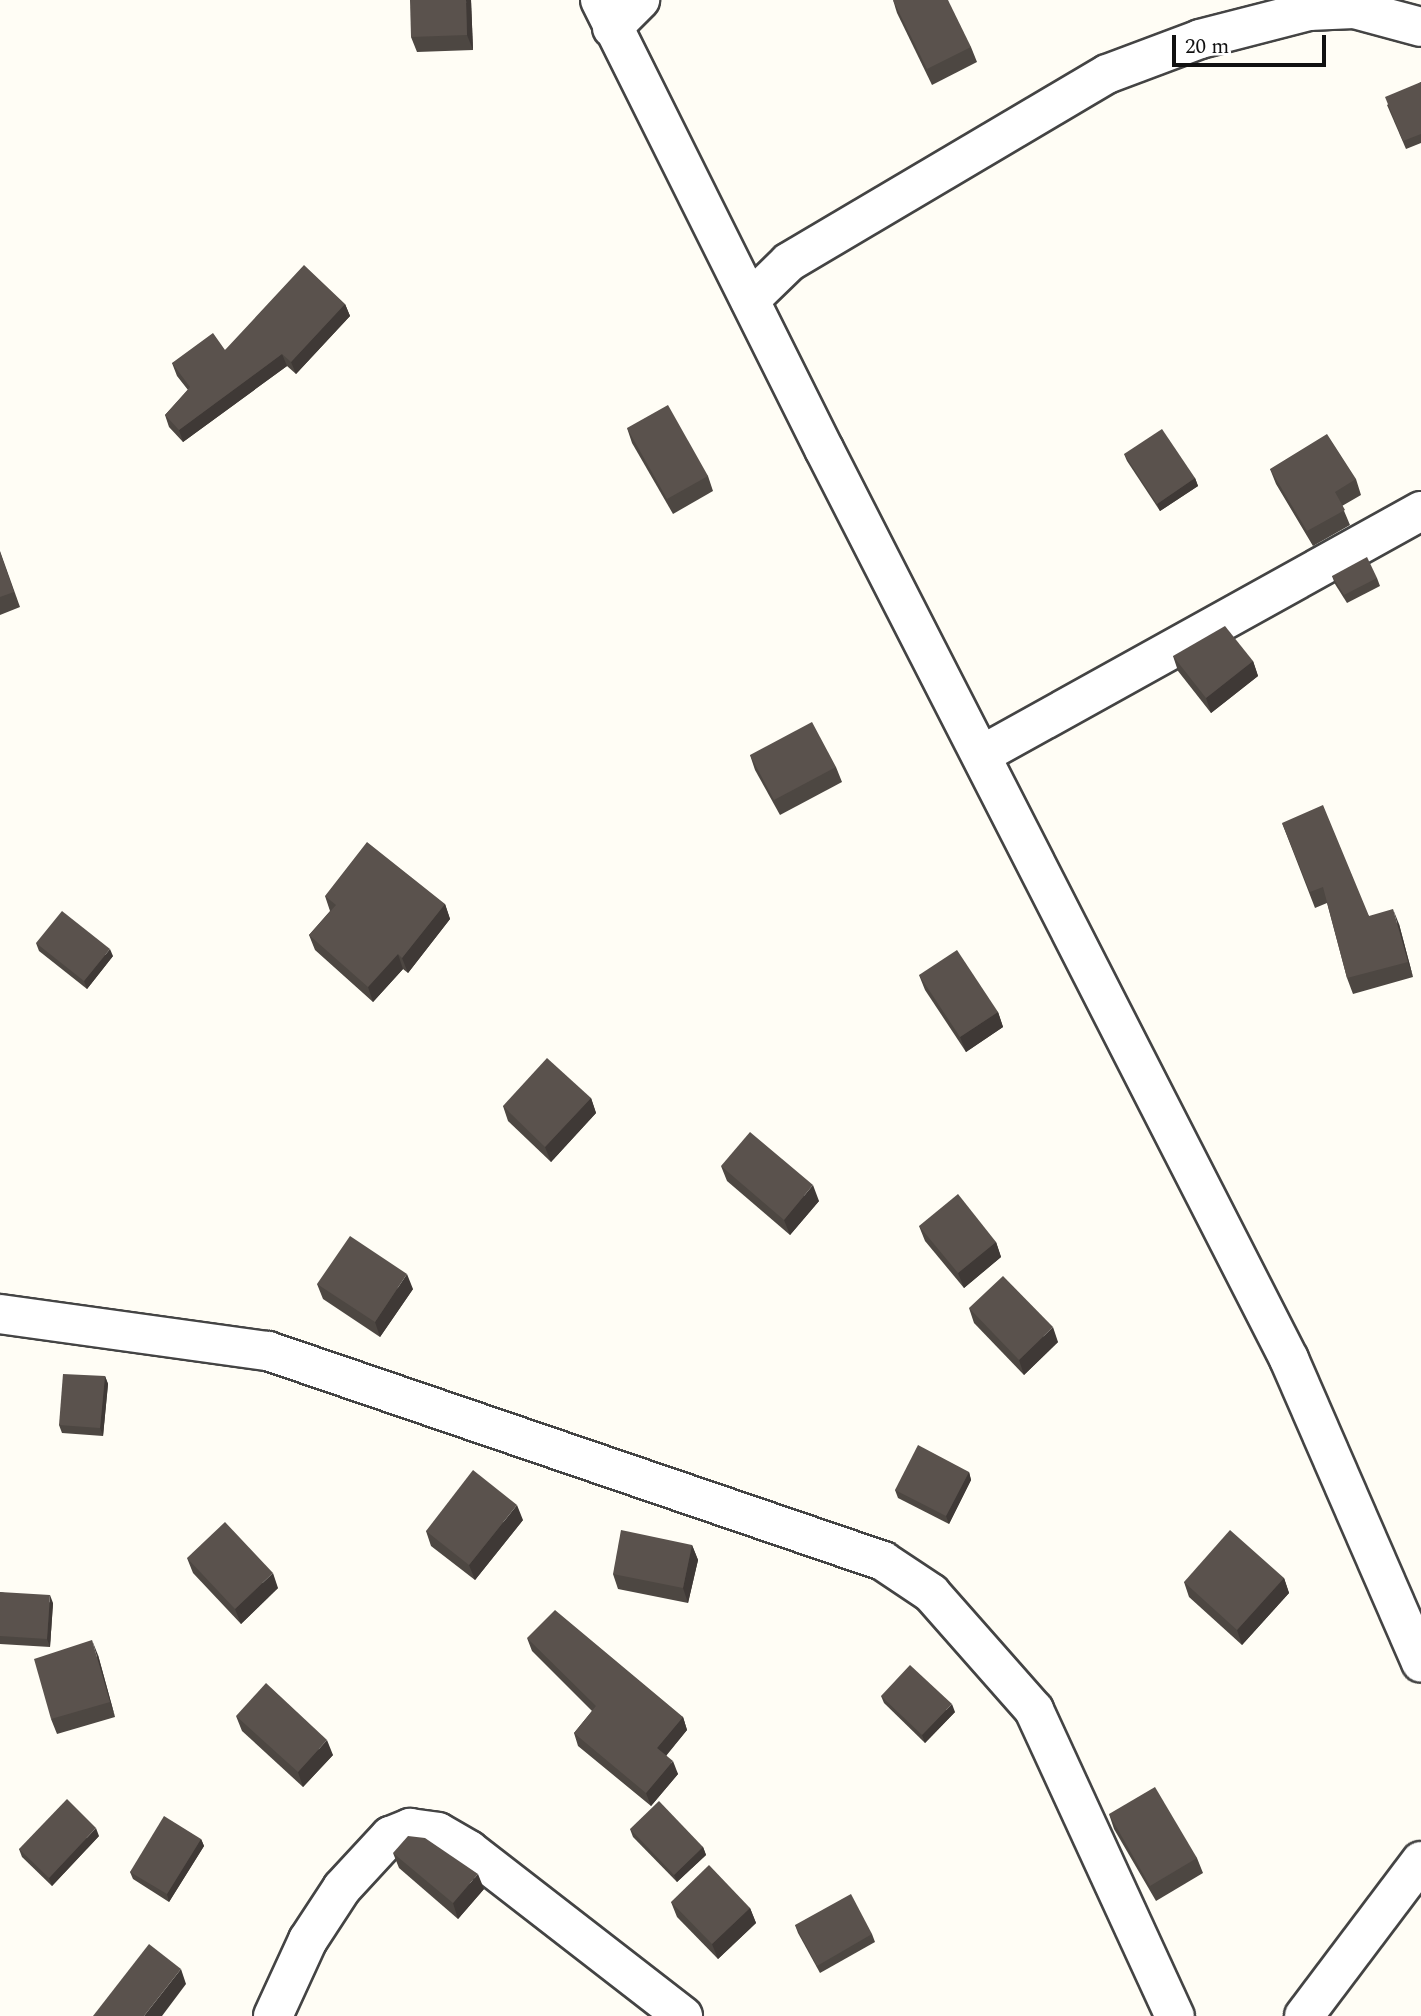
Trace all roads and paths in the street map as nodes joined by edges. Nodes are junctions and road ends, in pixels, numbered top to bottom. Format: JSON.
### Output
{"nodes":[{"id":1,"x":640,"y":0,"type":"edge"},
{"id":2,"x":1280,"y":11,"type":"edge"},
{"id":3,"x":606,"y":14,"type":"edge"},
{"id":4,"x":1421,"y":27,"type":"edge"},
{"id":5,"x":750,"y":300,"type":"junction"},
{"id":6,"x":1421,"y":511,"type":"edge"},
{"id":7,"x":983,"y":754,"type":"junction"},
{"id":8,"x":0,"y":1314,"type":"edge"},
{"id":9,"x":1421,"y":1661,"type":"edge"},
{"id":10,"x":1421,"y":1861,"type":"edge"},
{"id":11,"x":273,"y":2016,"type":"edge"},
{"id":12,"x":682,"y":2016,"type":"edge"},
{"id":13,"x":1175,"y":2016,"type":"edge"},
{"id":14,"x":1304,"y":2016,"type":"edge"}],
"edges":[{"from":1,"to":3,"type":"street"},
{"from":2,"to":4,"type":"street"},
{"from":2,"to":5,"type":"street"},
{"from":3,"to":5,"type":"street"},
{"from":5,"to":7,"type":"street"},
{"from":6,"to":7,"type":"street"},
{"from":7,"to":9,"type":"street"},
{"from":8,"to":13,"type":"street"},
{"from":10,"to":14,"type":"street"},
{"from":11,"to":12,"type":"street"}]}
